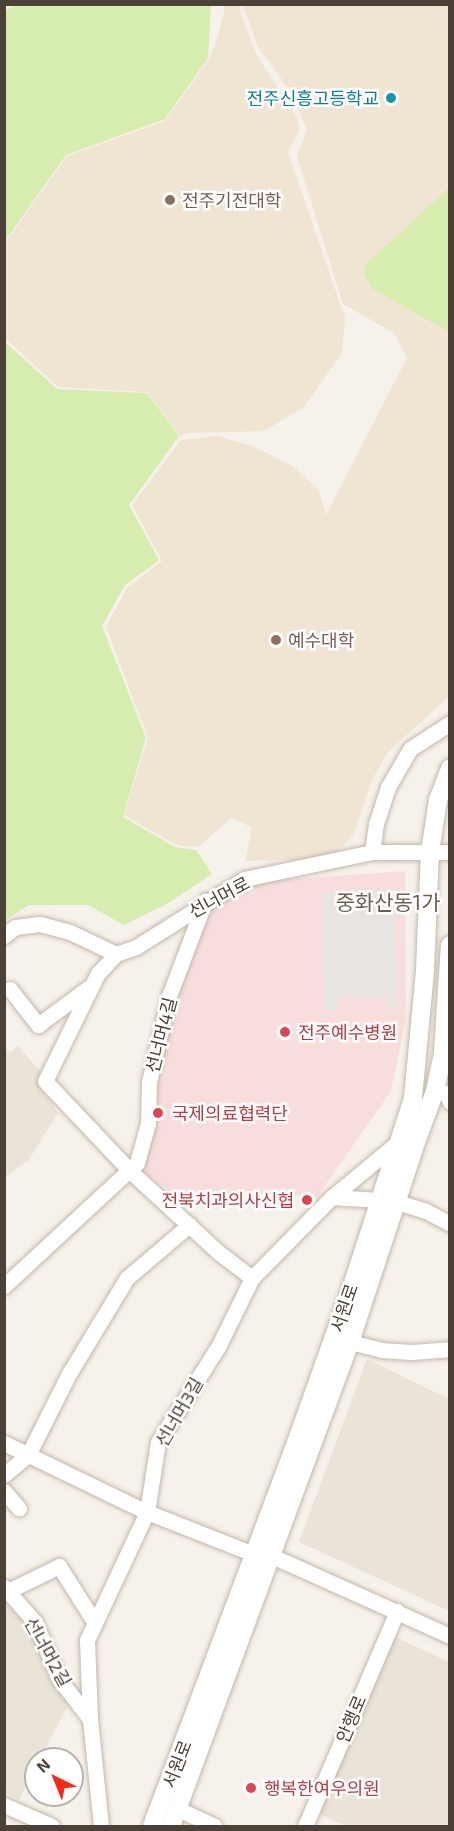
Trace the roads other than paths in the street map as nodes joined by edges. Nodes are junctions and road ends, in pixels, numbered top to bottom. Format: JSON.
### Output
{"nodes":[{"id":1,"x":450,"y":723,"type":"edge"},
{"id":2,"x":450,"y":768,"type":"edge"},
{"id":3,"x":372,"y":852,"type":"junction"},
{"id":4,"x":430,"y":852,"type":"junction"},
{"id":5,"x":450,"y":852,"type":"edge"},
{"id":6,"x":206,"y":901,"type":"junction"},
{"id":7,"x":4,"y":936,"type":"edge"},
{"id":8,"x":450,"y":945,"type":"edge"},
{"id":9,"x":116,"y":954,"type":"junction"},
{"id":10,"x":92,"y":985,"type":"junction"},
{"id":11,"x":10,"y":989,"type":"dead end"},
{"id":12,"x":414,"y":1088,"type":"junction"},
{"id":13,"x":445,"y":1095,"type":"edge"},
{"id":14,"x":405,"y":1145,"type":"junction"},
{"id":15,"x":130,"y":1171,"type":"junction"},
{"id":16,"x":332,"y":1197,"type":"junction"},
{"id":17,"x":388,"y":1201,"type":"junction"},
{"id":18,"x":450,"y":1224,"type":"edge"},
{"id":19,"x":189,"y":1225,"type":"junction"},
{"id":20,"x":252,"y":1278,"type":"junction"},
{"id":21,"x":4,"y":1286,"type":"edge"},
{"id":22,"x":350,"y":1342,"type":"junction"},
{"id":23,"x":450,"y":1349,"type":"edge"},
{"id":24,"x":4,"y":1443,"type":"edge"},
{"id":25,"x":28,"y":1455,"type":"junction"},
{"id":26,"x":4,"y":1475,"type":"edge"},
{"id":27,"x":4,"y":1491,"type":"edge"},
{"id":28,"x":19,"y":1508,"type":"dead end"},
{"id":29,"x":147,"y":1512,"type":"junction"},
{"id":30,"x":264,"y":1556,"type":"junction"},
{"id":31,"x":6,"y":1589,"type":"edge"},
{"id":32,"x":397,"y":1611,"type":"junction"},
{"id":33,"x":95,"y":1623,"type":"junction"},
{"id":34,"x":450,"y":1636,"type":"edge"},
{"id":35,"x":90,"y":1719,"type":"junction"},
{"id":36,"x":4,"y":1805,"type":"edge"},
{"id":37,"x":175,"y":1818,"type":"edge"},
{"id":38,"x":52,"y":1827,"type":"edge"},
{"id":39,"x":101,"y":1827,"type":"edge"},
{"id":40,"x":152,"y":1827,"type":"edge"},
{"id":41,"x":214,"y":1827,"type":"edge"},
{"id":42,"x":305,"y":1827,"type":"edge"}],
"edges":[{"from":1,"to":3,"type":"street"},
{"from":2,"to":4,"type":"street","name":"서원로"},
{"from":3,"to":4,"type":"street","name":"선너머로"},
{"from":3,"to":6,"type":"street","name":"선너머로"},
{"from":4,"to":5,"type":"street","name":"선너머로"},
{"from":4,"to":12,"type":"street","name":"서원로"},
{"from":6,"to":9,"type":"street","name":"선너머로"},
{"from":6,"to":15,"type":"street","name":"선너머4길"},
{"from":7,"to":9,"type":"street"},
{"from":8,"to":13,"type":"street","name":"서원로"},
{"from":9,"to":10,"type":"street"},
{"from":10,"to":11,"type":"street"},
{"from":10,"to":15,"type":"street"},
{"from":12,"to":13,"type":"street"},
{"from":12,"to":14,"type":"street","name":"서원로"},
{"from":13,"to":14,"type":"street","name":"서원로"},
{"from":14,"to":16,"type":"street"},
{"from":14,"to":17,"type":"street","name":"서원로"},
{"from":15,"to":19,"type":"street"},
{"from":15,"to":21,"type":"street","name":"선너머4길"},
{"from":16,"to":17,"type":"street"},
{"from":16,"to":20,"type":"street"},
{"from":17,"to":18,"type":"street"},
{"from":17,"to":22,"type":"street","name":"서원로"},
{"from":17,"to":30,"type":"street","name":"서원로"},
{"from":19,"to":20,"type":"street"},
{"from":19,"to":25,"type":"street"},
{"from":20,"to":29,"type":"street","name":"선너머3길"},
{"from":22,"to":23,"type":"street"},
{"from":22,"to":30,"type":"street","name":"서원로"},
{"from":24,"to":25,"type":"street"},
{"from":25,"to":26,"type":"street"},
{"from":25,"to":29,"type":"street"},
{"from":27,"to":28,"type":"street"},
{"from":29,"to":30,"type":"street"},
{"from":29,"to":33,"type":"street","name":"선너머3길"},
{"from":30,"to":32,"type":"street"},
{"from":30,"to":37,"type":"street","name":"서원로"},
{"from":30,"to":40,"type":"street","name":"서원로"},
{"from":31,"to":33,"type":"street"},
{"from":31,"to":35,"type":"street","name":"선너머2길"},
{"from":32,"to":34,"type":"street"},
{"from":32,"to":42,"type":"street","name":"안행로"},
{"from":33,"to":35,"type":"street","name":"선너머3길"},
{"from":35,"to":39,"type":"street"},
{"from":36,"to":38,"type":"street"},
{"from":37,"to":41,"type":"street"}]}
